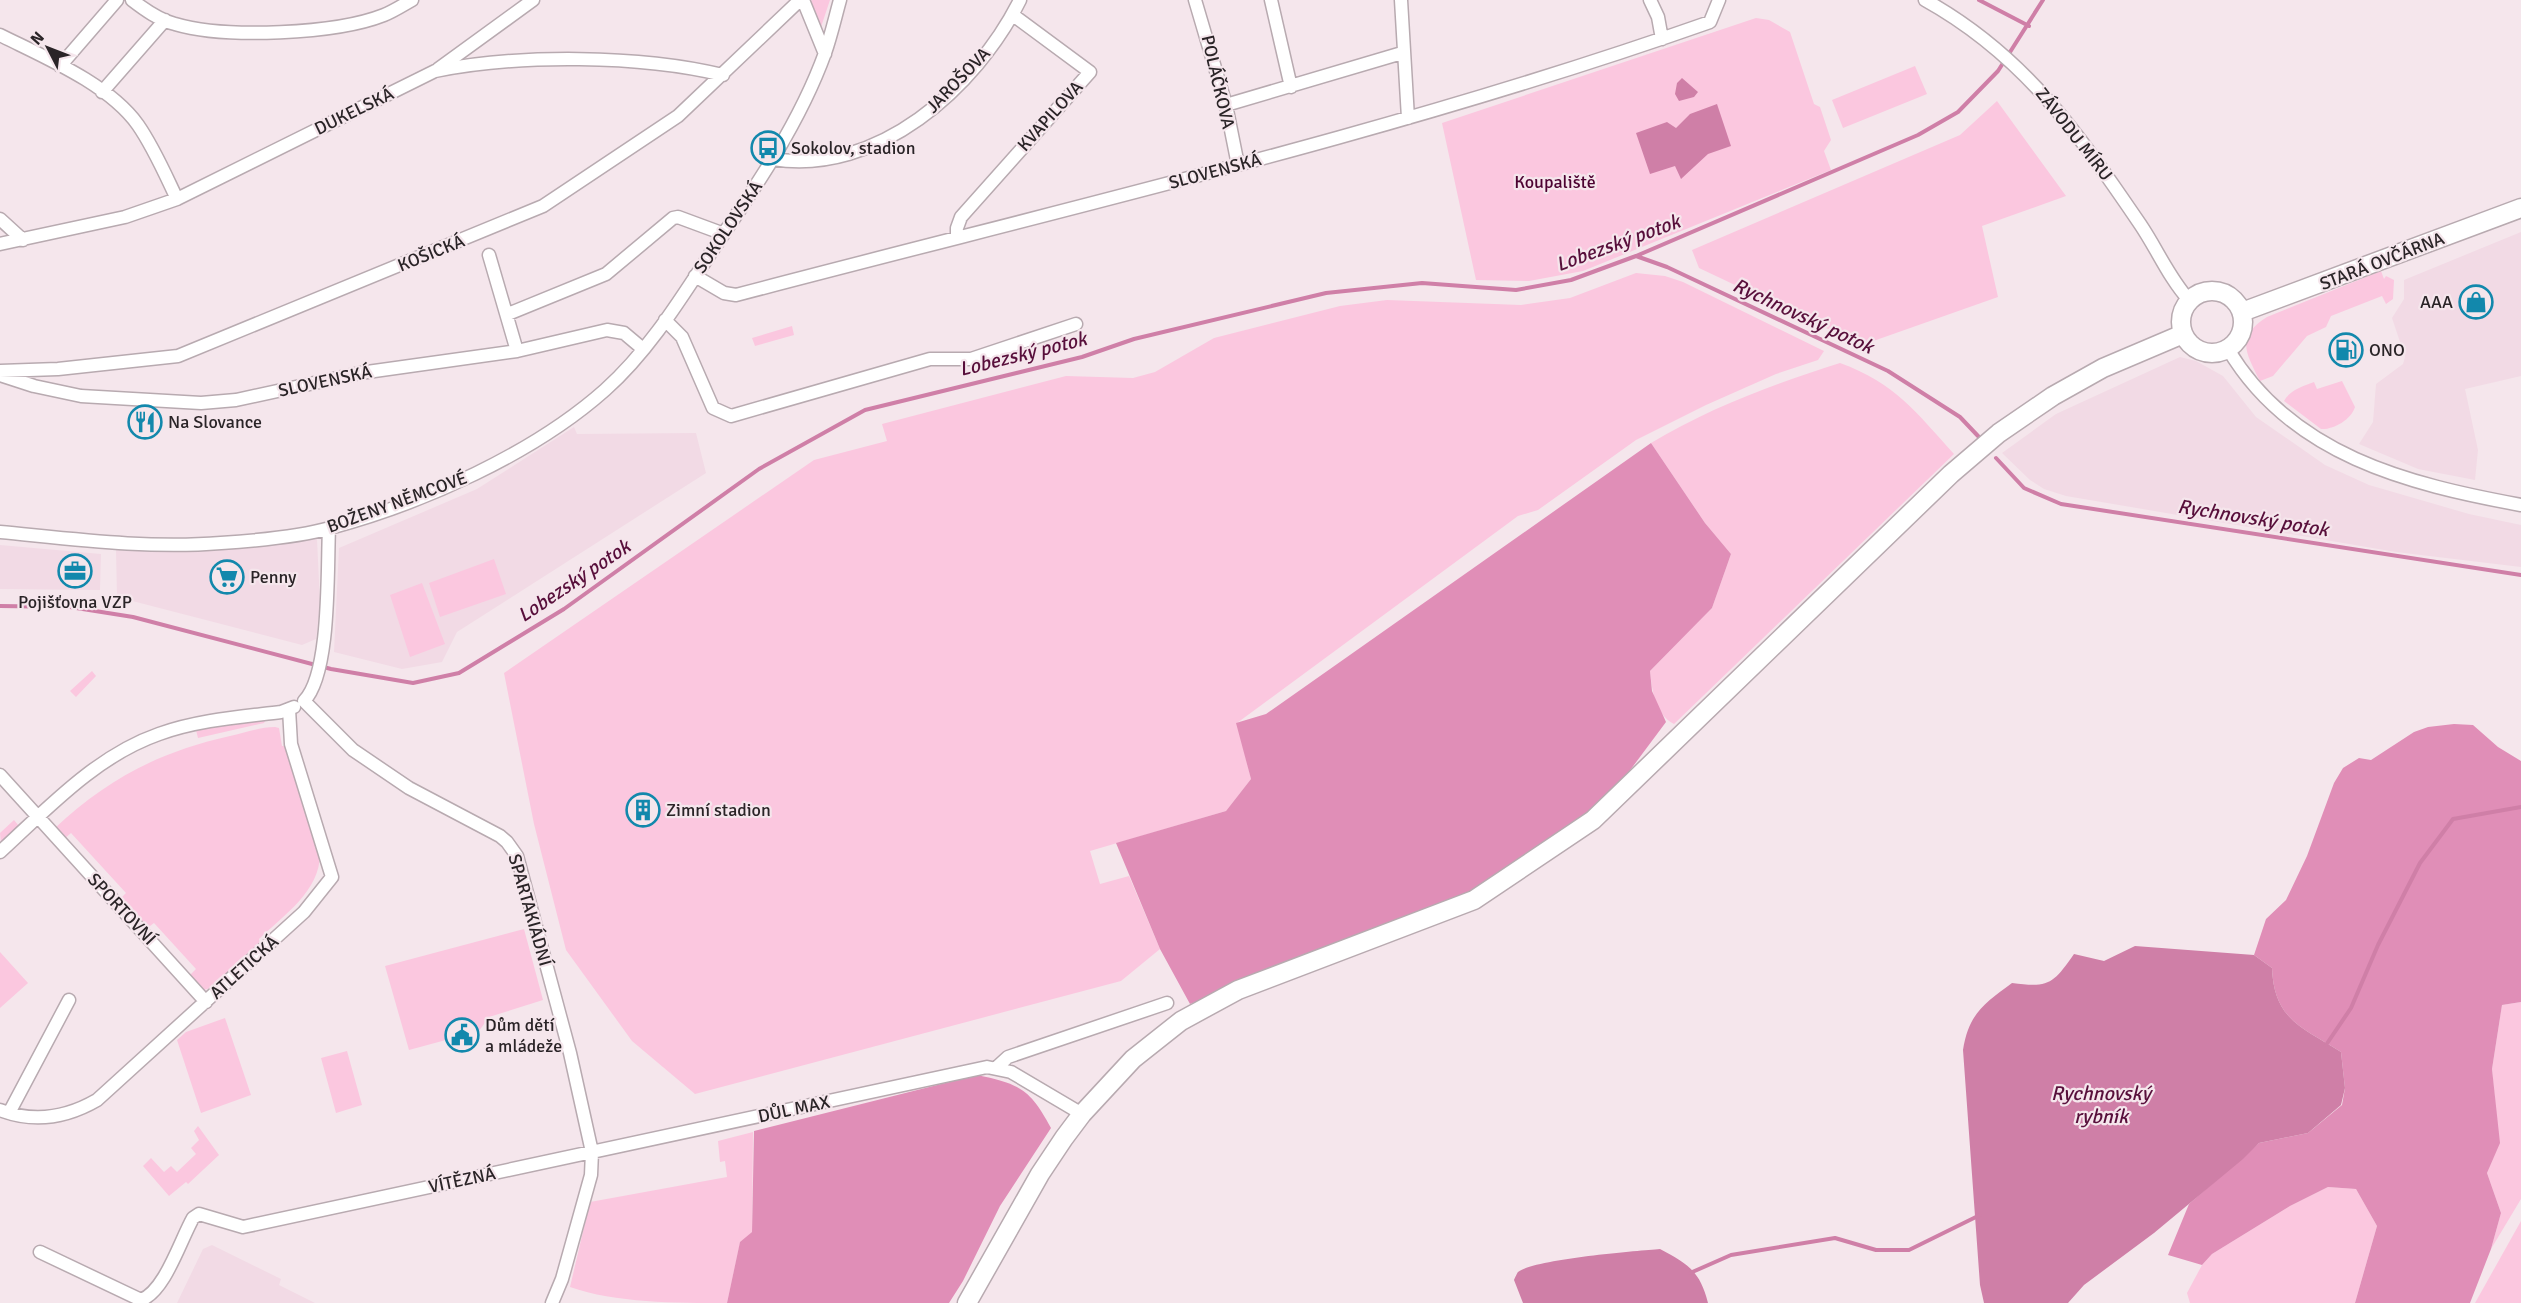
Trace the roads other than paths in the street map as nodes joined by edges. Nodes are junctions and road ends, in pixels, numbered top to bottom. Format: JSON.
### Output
{"nodes":[{"id":1,"x":117,"y":0,"type":"edge"},
{"id":2,"x":132,"y":0,"type":"edge"},
{"id":3,"x":412,"y":0,"type":"edge"},
{"id":4,"x":533,"y":0,"type":"edge"},
{"id":5,"x":802,"y":0,"type":"edge"},
{"id":6,"x":840,"y":0,"type":"edge"},
{"id":7,"x":1020,"y":0,"type":"edge"},
{"id":8,"x":1195,"y":0,"type":"edge"},
{"id":9,"x":1271,"y":0,"type":"edge"},
{"id":10,"x":1401,"y":0,"type":"edge"},
{"id":11,"x":1650,"y":0,"type":"edge"},
{"id":12,"x":1719,"y":0,"type":"edge"},
{"id":13,"x":1925,"y":0,"type":"edge"},
{"id":14,"x":391,"y":5,"type":"edge"},
{"id":15,"x":1013,"y":15,"type":"junction"},
{"id":16,"x":165,"y":20,"type":"junction"},
{"id":17,"x":0,"y":35,"type":"edge"},
{"id":18,"x":1662,"y":39,"type":"junction"},
{"id":19,"x":1402,"y":53,"type":"junction"},
{"id":20,"x":825,"y":54,"type":"junction"},
{"id":21,"x":60,"y":66,"type":"junction"},
{"id":22,"x":435,"y":71,"type":"junction"},
{"id":23,"x":723,"y":75,"type":"junction"},
{"id":24,"x":1291,"y":87,"type":"junction"},
{"id":25,"x":102,"y":92,"type":"junction"},
{"id":26,"x":1226,"y":105,"type":"junction"},
{"id":27,"x":1408,"y":118,"type":"junction"},
{"id":28,"x":773,"y":159,"type":"junction"},
{"id":29,"x":1238,"y":165,"type":"junction"},
{"id":30,"x":177,"y":199,"type":"junction"},
{"id":31,"x":2521,"y":208,"type":"edge"},
{"id":32,"x":0,"y":219,"type":"edge"},
{"id":33,"x":724,"y":234,"type":"junction"},
{"id":34,"x":957,"y":237,"type":"junction"},
{"id":35,"x":24,"y":240,"type":"junction"},
{"id":36,"x":0,"y":244,"type":"edge"},
{"id":37,"x":489,"y":255,"type":"dead end"},
{"id":38,"x":695,"y":276,"type":"junction"},
{"id":39,"x":2189,"y":300,"type":"junction"},
{"id":40,"x":2242,"y":312,"type":"junction"},
{"id":41,"x":508,"y":314,"type":"junction"},
{"id":42,"x":665,"y":320,"type":"junction"},
{"id":43,"x":1076,"y":324,"type":"dead end"},
{"id":44,"x":2183,"y":334,"type":"junction"},
{"id":45,"x":643,"y":349,"type":"junction"},
{"id":46,"x":2228,"y":349,"type":"junction"},
{"id":47,"x":517,"y":351,"type":"junction"},
{"id":48,"x":0,"y":373,"type":"edge"},
{"id":49,"x":2521,"y":505,"type":"edge"},
{"id":50,"x":329,"y":529,"type":"junction"},
{"id":51,"x":0,"y":532,"type":"edge"},
{"id":52,"x":304,"y":701,"type":"junction"},
{"id":53,"x":289,"y":710,"type":"junction"},
{"id":54,"x":0,"y":775,"type":"edge"},
{"id":55,"x":39,"y":816,"type":"junction"},
{"id":56,"x":0,"y":852,"type":"edge"},
{"id":57,"x":69,"y":1000,"type":"dead end"},
{"id":58,"x":206,"y":1002,"type":"junction"},
{"id":59,"x":1167,"y":1003,"type":"dead end"},
{"id":60,"x":996,"y":1068,"type":"junction"},
{"id":61,"x":4,"y":1111,"type":"edge"},
{"id":62,"x":1082,"y":1114,"type":"junction"},
{"id":63,"x":592,"y":1152,"type":"junction"},
{"id":64,"x":40,"y":1252,"type":"dead end"},
{"id":65,"x":552,"y":1303,"type":"edge"},
{"id":66,"x":967,"y":1303,"type":"edge"}],
"edges":[{"from":1,"to":21,"type":"street"},
{"from":2,"to":16,"type":"street"},
{"from":3,"to":14,"type":"street"},
{"from":4,"to":22,"type":"street"},
{"from":5,"to":20,"type":"street"},
{"from":5,"to":23,"type":"street","name":"KOŠICKÁ"},
{"from":6,"to":20,"type":"street","name":"SOKOLOVSKÁ"},
{"from":7,"to":15,"type":"street","name":"JAROŠOVA"},
{"from":8,"to":26,"type":"street","name":"POLÁČKOVA"},
{"from":9,"to":24,"type":"street"},
{"from":10,"to":19,"type":"street"},
{"from":11,"to":18,"type":"street"},
{"from":12,"to":18,"type":"street","name":"SLOVENSKÁ"},
{"from":13,"to":39,"type":"street","name":"ZÁVODU MÍRU"},
{"from":14,"to":16,"type":"street"},
{"from":15,"to":28,"type":"street","name":"JAROŠOVA"},
{"from":15,"to":34,"type":"street","name":"KVAPILOVA"},
{"from":16,"to":25,"type":"street"},
{"from":17,"to":21,"type":"street"},
{"from":18,"to":27,"type":"street","name":"SLOVENSKÁ"},
{"from":19,"to":24,"type":"street"},
{"from":19,"to":27,"type":"street"},
{"from":20,"to":28,"type":"street","name":"SOKOLOVSKÁ"},
{"from":21,"to":25,"type":"street"},
{"from":22,"to":23,"type":"street","name":"DUKELSKÁ"},
{"from":22,"to":30,"type":"street","name":"DUKELSKÁ"},
{"from":23,"to":48,"type":"street","name":"KOŠICKÁ"},
{"from":24,"to":26,"type":"street"},
{"from":25,"to":30,"type":"street"},
{"from":26,"to":29,"type":"street","name":"POLÁČKOVA"},
{"from":27,"to":29,"type":"street","name":"SLOVENSKÁ"},
{"from":28,"to":33,"type":"street","name":"SOKOLOVSKÁ"},
{"from":29,"to":34,"type":"street","name":"SLOVENSKÁ"},
{"from":30,"to":35,"type":"street","name":"DUKELSKÁ"},
{"from":31,"to":40,"type":"main road","name":"STARÁ OVČÁRNA"},
{"from":32,"to":35,"type":"street"},
{"from":33,"to":38,"type":"street","name":"SOKOLOVSKÁ"},
{"from":33,"to":41,"type":"street"},
{"from":34,"to":38,"type":"street","name":"SLOVENSKÁ"},
{"from":35,"to":36,"type":"street","name":"DUKELSKÁ"},
{"from":37,"to":41,"type":"street"},
{"from":38,"to":42,"type":"street","name":"SOKOLOVSKÁ"},
{"from":39,"to":40,"type":"main road"},
{"from":39,"to":44,"type":"main road"},
{"from":40,"to":46,"type":"main road"},
{"from":41,"to":47,"type":"street"},
{"from":42,"to":43,"type":"street"},
{"from":42,"to":45,"type":"street","name":"BOŽENY NĚMCOVÉ"},
{"from":44,"to":46,"type":"main road"},
{"from":44,"to":62,"type":"main road"},
{"from":45,"to":47,"type":"street","name":"SLOVENSKÁ"},
{"from":45,"to":50,"type":"street","name":"BOŽENY NĚMCOVÉ"},
{"from":46,"to":49,"type":"street"},
{"from":47,"to":48,"type":"street","name":"SLOVENSKÁ"},
{"from":50,"to":51,"type":"street","name":"BOŽENY NĚMCOVÉ"},
{"from":50,"to":52,"type":"street"},
{"from":52,"to":53,"type":"street"},
{"from":52,"to":63,"type":"street","name":"SPARTAKIÁDNÍ"},
{"from":53,"to":55,"type":"street"},
{"from":53,"to":58,"type":"street","name":"ATLETICKÁ"},
{"from":54,"to":55,"type":"street","name":"SPORTOVNÍ"},
{"from":55,"to":56,"type":"street"},
{"from":55,"to":58,"type":"street","name":"SPORTOVNÍ"},
{"from":57,"to":61,"type":"street"},
{"from":58,"to":61,"type":"street","name":"ATLETICKÁ"},
{"from":59,"to":60,"type":"street","name":"DŮL MAX"},
{"from":60,"to":62,"type":"street","name":"DŮL MAX"},
{"from":60,"to":63,"type":"street","name":"DŮL MAX"},
{"from":62,"to":66,"type":"main road"},
{"from":63,"to":64,"type":"street","name":"VÍTĚZNÁ"},
{"from":63,"to":65,"type":"street"}]}
